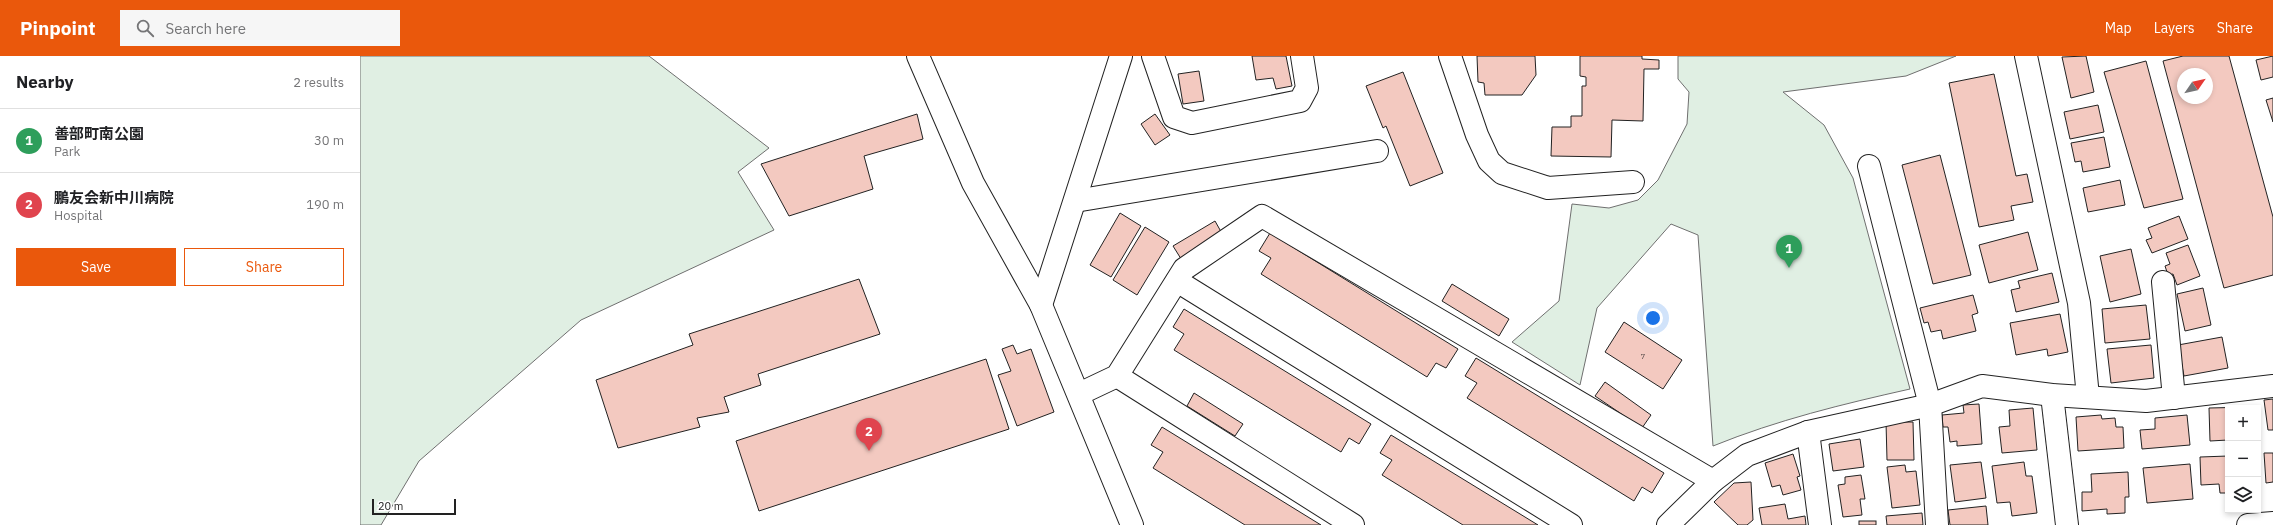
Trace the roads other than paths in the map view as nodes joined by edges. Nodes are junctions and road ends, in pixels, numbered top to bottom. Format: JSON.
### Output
{"nodes":[{"id":1,"x":918,"y":56,"type":"edge"},
{"id":2,"x":1121,"y":56,"type":"edge"},
{"id":3,"x":1153,"y":56,"type":"edge"},
{"id":4,"x":1302,"y":56,"type":"edge"},
{"id":5,"x":1450,"y":56,"type":"edge"},
{"id":6,"x":2026,"y":56,"type":"edge"},
{"id":7,"x":1377,"y":151,"type":"dead end"},
{"id":8,"x":1869,"y":166,"type":"dead end"},
{"id":9,"x":1633,"y":182,"type":"dead end"},
{"id":10,"x":1075,"y":201,"type":"junction"},
{"id":11,"x":1177,"y":281,"type":"junction"},
{"id":12,"x":2163,"y":282,"type":"dead end"},
{"id":13,"x":1041,"y":305,"type":"junction"},
{"id":14,"x":1117,"y":376,"type":"junction"},
{"id":15,"x":2273,"y":386,"type":"edge"},
{"id":16,"x":1079,"y":394,"type":"junction"},
{"id":17,"x":2052,"y":395,"type":"junction"},
{"id":18,"x":2088,"y":397,"type":"junction"},
{"id":19,"x":2174,"y":398,"type":"junction"},
{"id":20,"x":1930,"y":404,"type":"junction"},
{"id":21,"x":1808,"y":432,"type":"junction"},
{"id":22,"x":1713,"y":481,"type":"junction"},
{"id":23,"x":2273,"y":523,"type":"edge"},
{"id":24,"x":1132,"y":525,"type":"edge"},
{"id":25,"x":1353,"y":525,"type":"edge"},
{"id":26,"x":1571,"y":525,"type":"edge"},
{"id":27,"x":1668,"y":525,"type":"edge"},
{"id":28,"x":1820,"y":525,"type":"edge"},
{"id":29,"x":1937,"y":525,"type":"edge"},
{"id":30,"x":2067,"y":525,"type":"edge"},
{"id":31,"x":2248,"y":525,"type":"edge"}],
"edges":[{"from":1,"to":13,"type":"street"},
{"from":2,"to":10,"type":"street"},
{"from":3,"to":4,"type":"street"},
{"from":5,"to":9,"type":"street"},
{"from":6,"to":18,"type":"street"},
{"from":7,"to":10,"type":"street"},
{"from":8,"to":20,"type":"street"},
{"from":10,"to":13,"type":"street"},
{"from":11,"to":14,"type":"street"},
{"from":11,"to":22,"type":"street"},
{"from":11,"to":26,"type":"street"},
{"from":12,"to":19,"type":"street"},
{"from":13,"to":16,"type":"street"},
{"from":14,"to":16,"type":"street"},
{"from":14,"to":25,"type":"street"},
{"from":15,"to":19,"type":"street"},
{"from":16,"to":24,"type":"street"},
{"from":17,"to":18,"type":"street"},
{"from":17,"to":20,"type":"street"},
{"from":17,"to":30,"type":"street"},
{"from":18,"to":19,"type":"street"},
{"from":20,"to":21,"type":"street"},
{"from":20,"to":29,"type":"street"},
{"from":21,"to":22,"type":"street"},
{"from":21,"to":28,"type":"street"},
{"from":22,"to":27,"type":"street"},
{"from":23,"to":31,"type":"street"}]}
